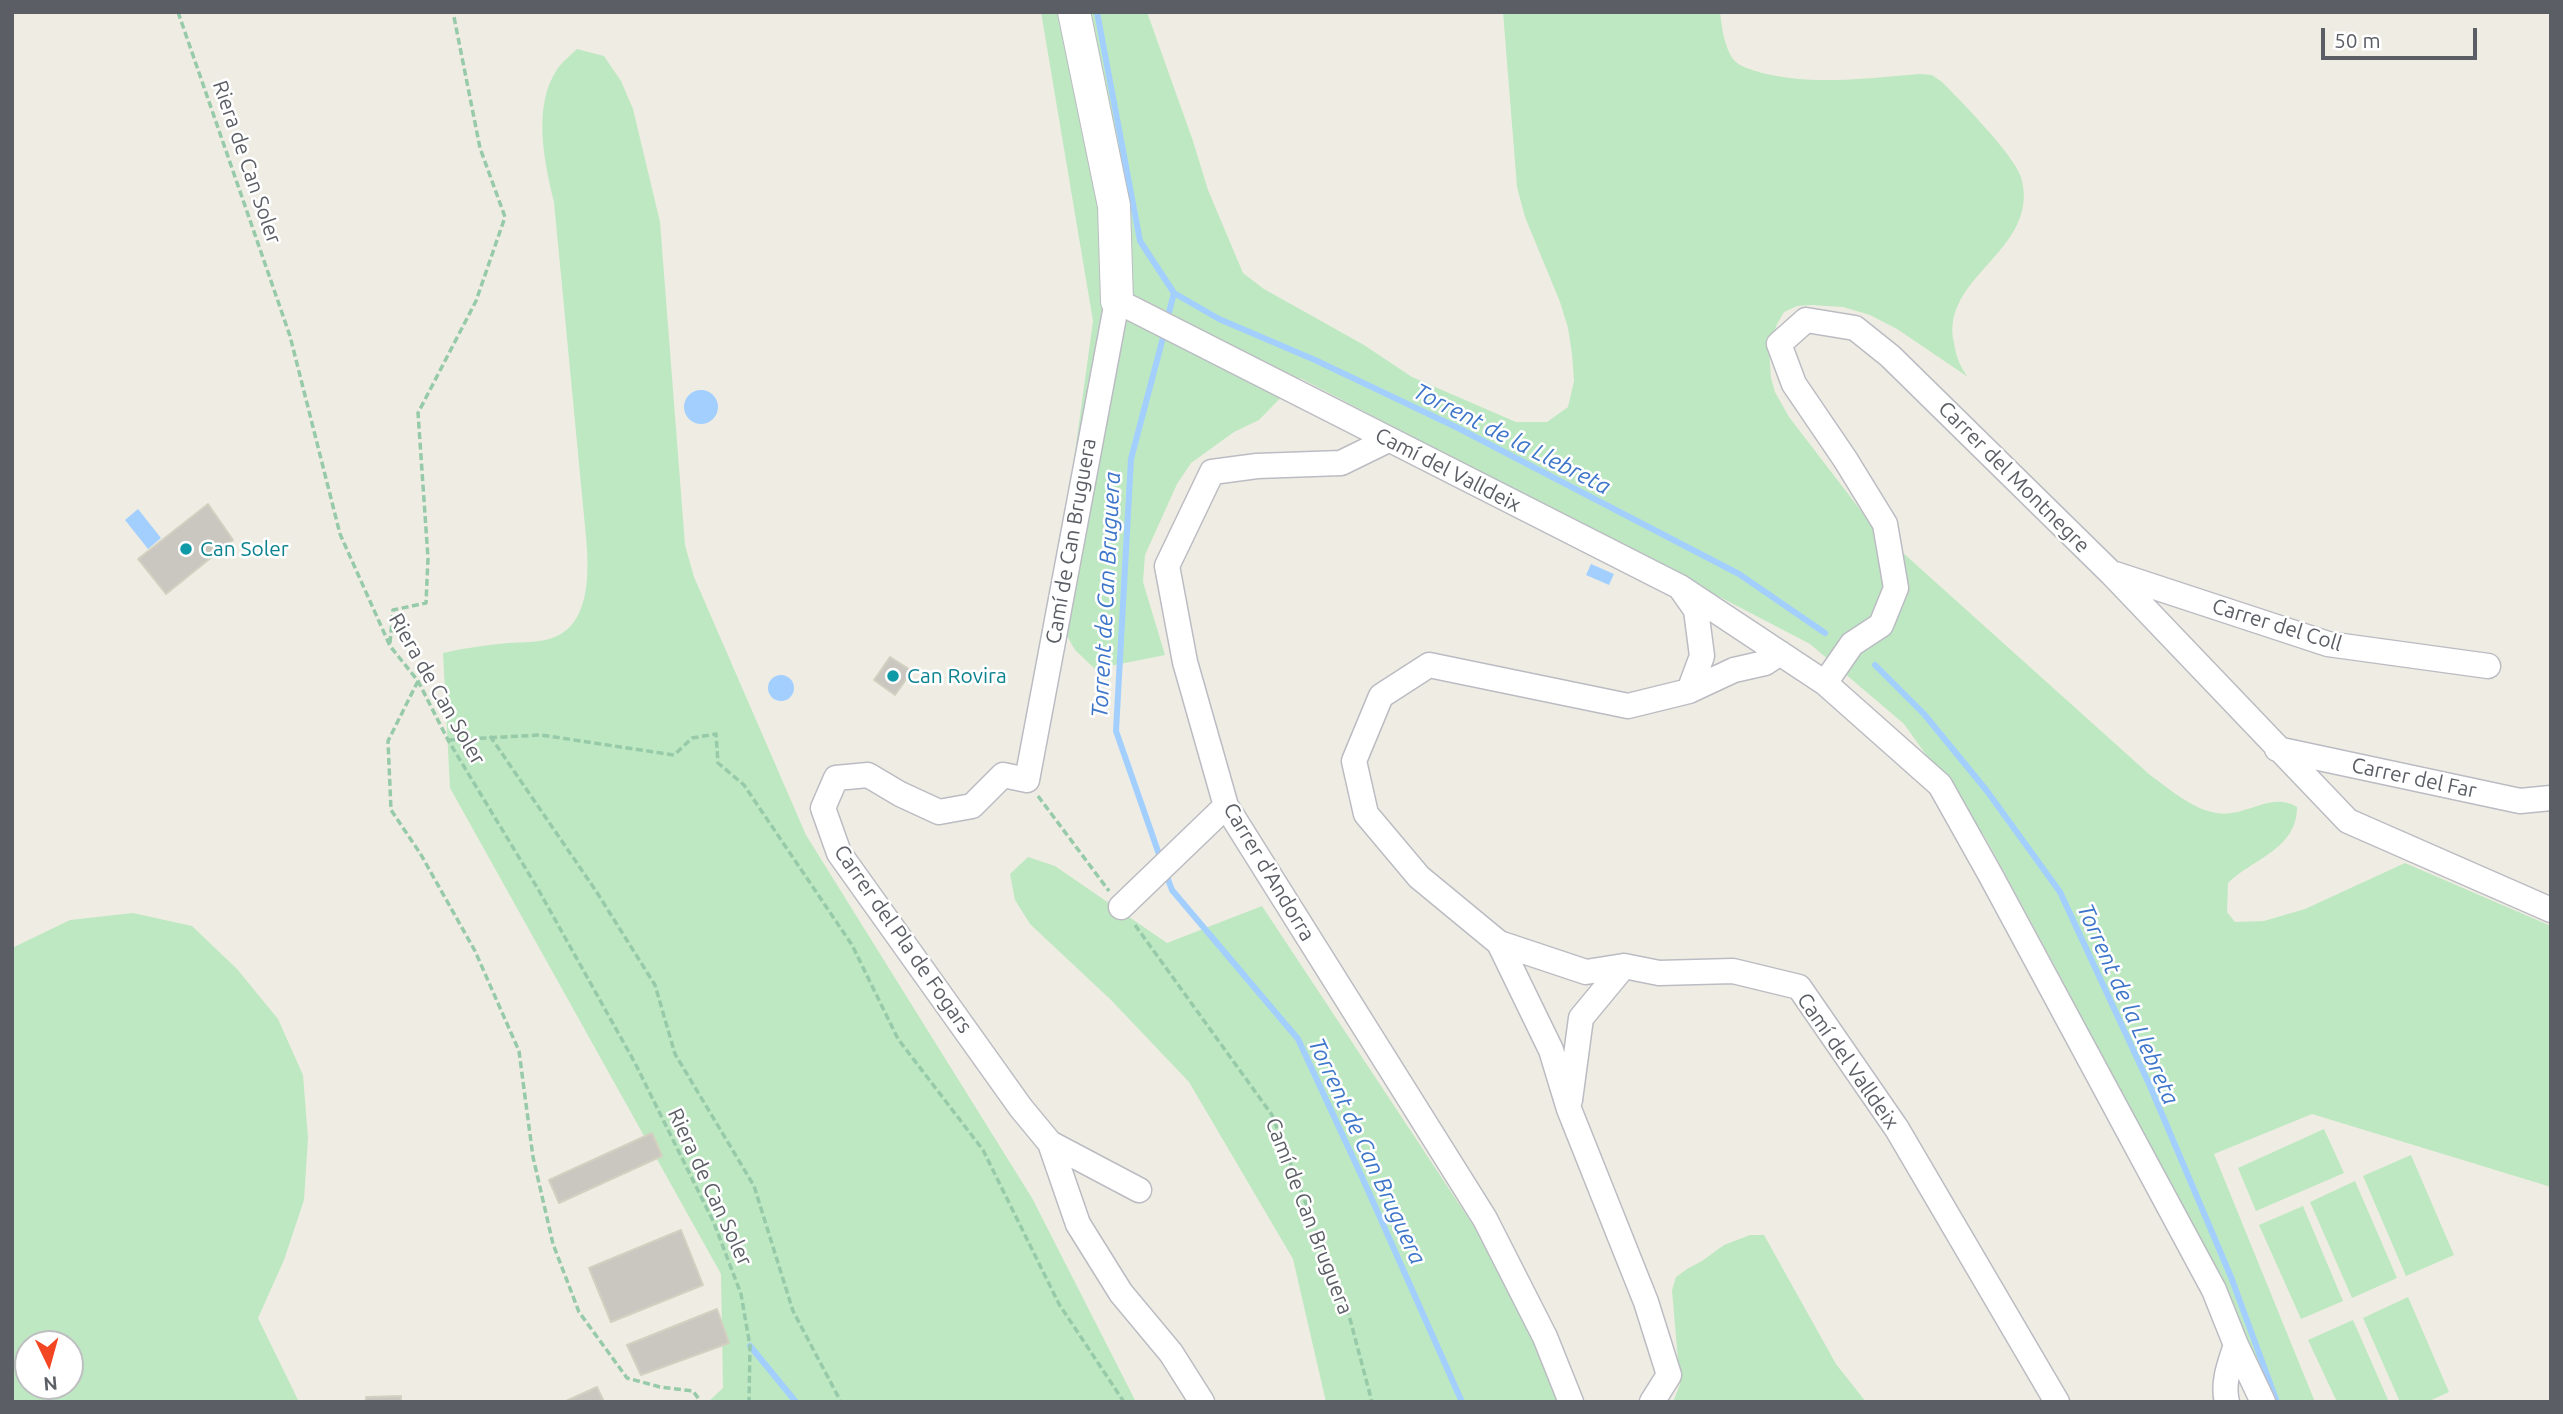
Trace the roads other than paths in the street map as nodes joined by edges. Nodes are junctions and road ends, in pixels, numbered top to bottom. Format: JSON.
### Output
{"nodes":[{"id":1,"x":1074,"y":12,"type":"edge"},
{"id":2,"x":1117,"y":301,"type":"junction"},
{"id":3,"x":1388,"y":440,"type":"junction"},
{"id":4,"x":2111,"y":573,"type":"junction"},
{"id":5,"x":1680,"y":587,"type":"junction"},
{"id":6,"x":1780,"y":653,"type":"junction"},
{"id":7,"x":2488,"y":666,"type":"dead end"},
{"id":8,"x":1825,"y":682,"type":"junction"},
{"id":9,"x":1689,"y":691,"type":"junction"},
{"id":10,"x":2277,"y":749,"type":"junction"},
{"id":11,"x":1015,"y":778,"type":"joint"},
{"id":12,"x":2551,"y":798,"type":"edge"},
{"id":13,"x":1226,"y":806,"type":"junction"},
{"id":14,"x":1121,"y":907,"type":"road end"},
{"id":15,"x":2551,"y":910,"type":"edge"},
{"id":16,"x":1499,"y":943,"type":"junction"},
{"id":17,"x":1624,"y":966,"type":"junction"},
{"id":18,"x":1569,"y":1109,"type":"junction"},
{"id":19,"x":1049,"y":1143,"type":"junction"},
{"id":20,"x":1139,"y":1190,"type":"dead end"},
{"id":21,"x":2236,"y":1345,"type":"junction"},
{"id":22,"x":1202,"y":1402,"type":"edge"},
{"id":23,"x":1572,"y":1402,"type":"edge"},
{"id":24,"x":1652,"y":1402,"type":"edge"},
{"id":25,"x":2056,"y":1402,"type":"edge"},
{"id":26,"x":2227,"y":1402,"type":"edge"},
{"id":27,"x":2263,"y":1402,"type":"edge"}],
"edges":[{"from":1,"to":2,"type":"street"},
{"from":2,"to":3,"type":"street","name":"Camí del Valldeix"},
{"from":2,"to":11,"type":"street","name":"Camí de Can Bruguera"},
{"from":3,"to":5,"type":"street","name":"Camí del Valldeix"},
{"from":3,"to":13,"type":"street","name":"Carrer d'Andorra"},
{"from":4,"to":7,"type":"street","name":"Carrer del Coll"},
{"from":4,"to":8,"type":"street","name":"Carrer del Montnegre"},
{"from":4,"to":10,"type":"street","name":"Carrer del Montnegre"},
{"from":5,"to":6,"type":"street"},
{"from":5,"to":9,"type":"street"},
{"from":6,"to":8,"type":"street"},
{"from":6,"to":9,"type":"street","name":"Camí del Valldeix"},
{"from":8,"to":21,"type":"street"},
{"from":9,"to":16,"type":"street","name":"Camí del Valldeix"},
{"from":10,"to":12,"type":"street","name":"Carrer del Far"},
{"from":10,"to":15,"type":"street","name":"Carrer del Montnegre"},
{"from":11,"to":19,"type":"street","name":"Carrer del Pla de Fogars"},
{"from":13,"to":14,"type":"street"},
{"from":13,"to":23,"type":"street","name":"Carrer d'Andorra"},
{"from":16,"to":17,"type":"street","name":"Camí del Valldeix"},
{"from":16,"to":18,"type":"street"},
{"from":17,"to":18,"type":"street"},
{"from":17,"to":25,"type":"street","name":"Camí del Valldeix"},
{"from":18,"to":24,"type":"street"},
{"from":19,"to":20,"type":"street","name":"Carrer del Pla de Fogars"},
{"from":19,"to":22,"type":"street","name":"Carrer del Pla de Fogars"},
{"from":21,"to":26,"type":"street"},
{"from":21,"to":27,"type":"street"}]}
